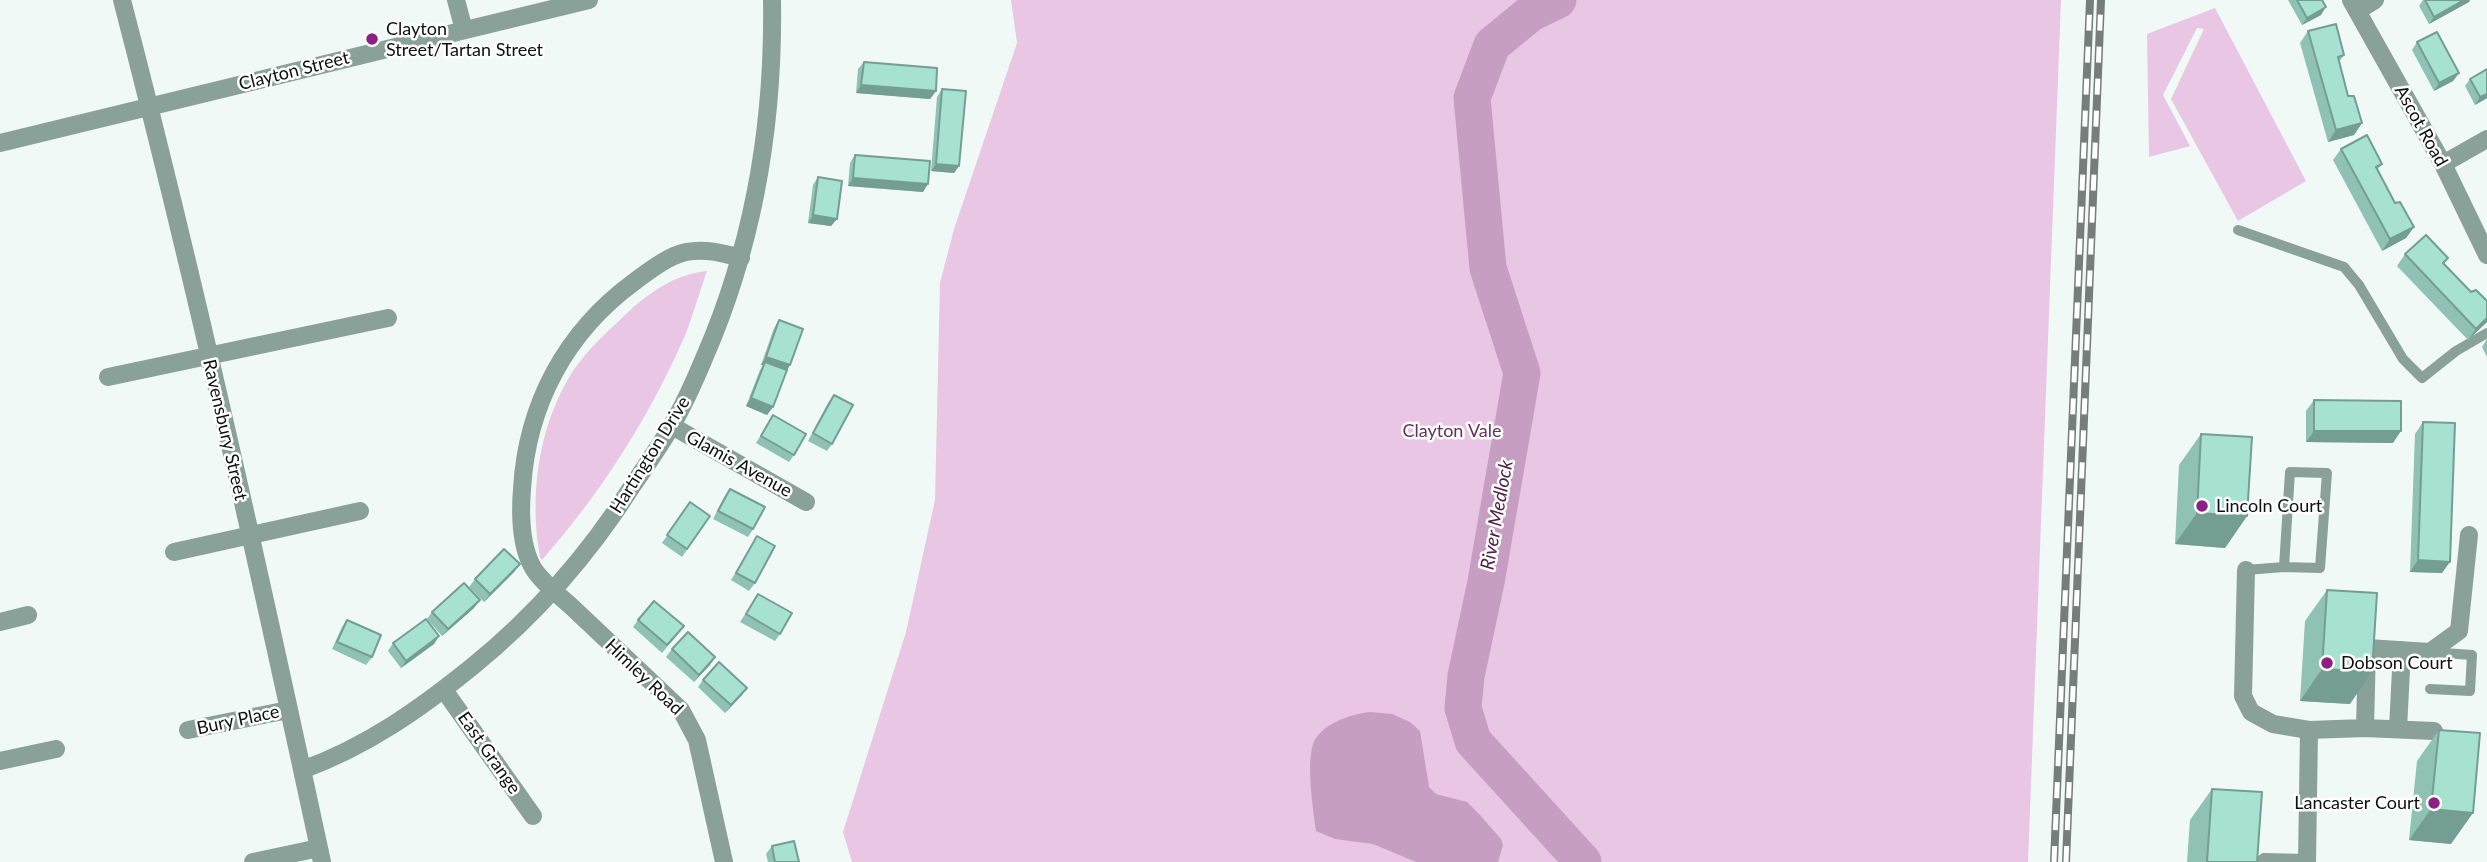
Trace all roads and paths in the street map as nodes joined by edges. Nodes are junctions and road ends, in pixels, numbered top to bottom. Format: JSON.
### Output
{"nodes":[{"id":1,"x":122,"y":0,"type":"edge"},
{"id":2,"x":456,"y":0,"type":"edge"},
{"id":3,"x":589,"y":0,"type":"edge"},
{"id":4,"x":772,"y":0,"type":"edge"},
{"id":5,"x":2375,"y":0,"type":"edge"},
{"id":6,"x":2354,"y":6,"type":"edge"},
{"id":7,"x":464,"y":30,"type":"junction"},
{"id":8,"x":150,"y":105,"type":"junction"},
{"id":9,"x":2487,"y":139,"type":"edge"},
{"id":10,"x":0,"y":143,"type":"edge"},
{"id":11,"x":2442,"y":164,"type":"junction"},
{"id":12,"x":2238,"y":230,"type":"dead end"},
{"id":13,"x":2487,"y":255,"type":"edge"},
{"id":14,"x":741,"y":258,"type":"junction"},
{"id":15,"x":388,"y":318,"type":"dead end"},
{"id":16,"x":2487,"y":333,"type":"edge"},
{"id":17,"x":208,"y":357,"type":"junction"},
{"id":18,"x":108,"y":377,"type":"dead end"},
{"id":19,"x":672,"y":426,"type":"junction"},
{"id":20,"x":806,"y":502,"type":"dead end"},
{"id":21,"x":360,"y":511,"type":"dead end"},
{"id":22,"x":250,"y":534,"type":"junction"},
{"id":23,"x":2469,"y":536,"type":"dead end"},
{"id":24,"x":174,"y":552,"type":"dead end"},
{"id":25,"x":2284,"y":567,"type":"junction"},
{"id":26,"x":2246,"y":570,"type":"joint"},
{"id":27,"x":554,"y":590,"type":"junction"},
{"id":28,"x":28,"y":615,"type":"dead end"},
{"id":29,"x":0,"y":622,"type":"edge"},
{"id":30,"x":2402,"y":650,"type":"junction"},
{"id":31,"x":2430,"y":652,"type":"junction"},
{"id":32,"x":2430,"y":689,"type":"dead end"},
{"id":33,"x":444,"y":690,"type":"junction"},
{"id":34,"x":288,"y":710,"type":"junction"},
{"id":35,"x":2365,"y":728,"type":"junction"},
{"id":36,"x":2398,"y":729,"type":"junction"},
{"id":37,"x":188,"y":730,"type":"dead end"},
{"id":38,"x":2309,"y":730,"type":"junction"},
{"id":39,"x":2434,"y":731,"type":"dead end"},
{"id":40,"x":56,"y":749,"type":"dead end"},
{"id":41,"x":0,"y":761,"type":"edge"},
{"id":42,"x":302,"y":770,"type":"junction"},
{"id":43,"x":533,"y":816,"type":"dead end"},
{"id":44,"x":320,"y":855,"type":"edge"},
{"id":45,"x":2307,"y":861,"type":"edge"},
{"id":46,"x":253,"y":862,"type":"edge"},
{"id":47,"x":724,"y":862,"type":"edge"},
{"id":48,"x":2259,"y":862,"type":"edge"}],
"edges":[{"from":1,"to":8,"type":"street","name":"Ravensbury Street"},
{"from":2,"to":7,"type":"street"},
{"from":3,"to":7,"type":"street","name":"Clayton Street"},
{"from":4,"to":14,"type":"street","name":"Hartington Drive"},
{"from":5,"to":6,"type":"street"},
{"from":6,"to":11,"type":"street","name":"Ascot Road"},
{"from":7,"to":8,"type":"street","name":"Clayton Street"},
{"from":8,"to":10,"type":"street","name":"Clayton Street"},
{"from":8,"to":17,"type":"street","name":"Ravensbury Street"},
{"from":9,"to":11,"type":"street"},
{"from":11,"to":13,"type":"street","name":"Ascot Road"},
{"from":12,"to":16,"type":"lane"},
{"from":14,"to":19,"type":"street","name":"Hartington Drive"},
{"from":14,"to":27,"type":"street","name":"Himley Road"},
{"from":15,"to":17,"type":"street"},
{"from":17,"to":18,"type":"street"},
{"from":17,"to":22,"type":"street","name":"Ravensbury Street"},
{"from":19,"to":20,"type":"street","name":"Glamis Avenue"},
{"from":19,"to":27,"type":"street","name":"Hartington Drive"},
{"from":21,"to":22,"type":"street"},
{"from":22,"to":24,"type":"street"},
{"from":22,"to":34,"type":"street","name":"Ravensbury Street"},
{"from":23,"to":31,"type":"street"},
{"from":25,"to":25,"type":"lane"},
{"from":25,"to":26,"type":"lane"},
{"from":26,"to":38,"type":"street"},
{"from":27,"to":33,"type":"street","name":"Hartington Drive"},
{"from":27,"to":47,"type":"street","name":"Himley Road"},
{"from":28,"to":29,"type":"street"},
{"from":30,"to":31,"type":"street"},
{"from":30,"to":35,"type":"street"},
{"from":30,"to":36,"type":"street"},
{"from":31,"to":32,"type":"lane"},
{"from":33,"to":42,"type":"street","name":"Hartington Drive"},
{"from":33,"to":43,"type":"street","name":"East Grange"},
{"from":34,"to":37,"type":"street","name":"Bury Place"},
{"from":34,"to":42,"type":"street","name":"Ravensbury Street"},
{"from":35,"to":36,"type":"street"},
{"from":35,"to":38,"type":"street"},
{"from":36,"to":39,"type":"street"},
{"from":38,"to":45,"type":"street"},
{"from":40,"to":41,"type":"street"},
{"from":42,"to":44,"type":"street","name":"Ravensbury Street"},
{"from":44,"to":46,"type":"street"},
{"from":45,"to":48,"type":"lane"}]}
